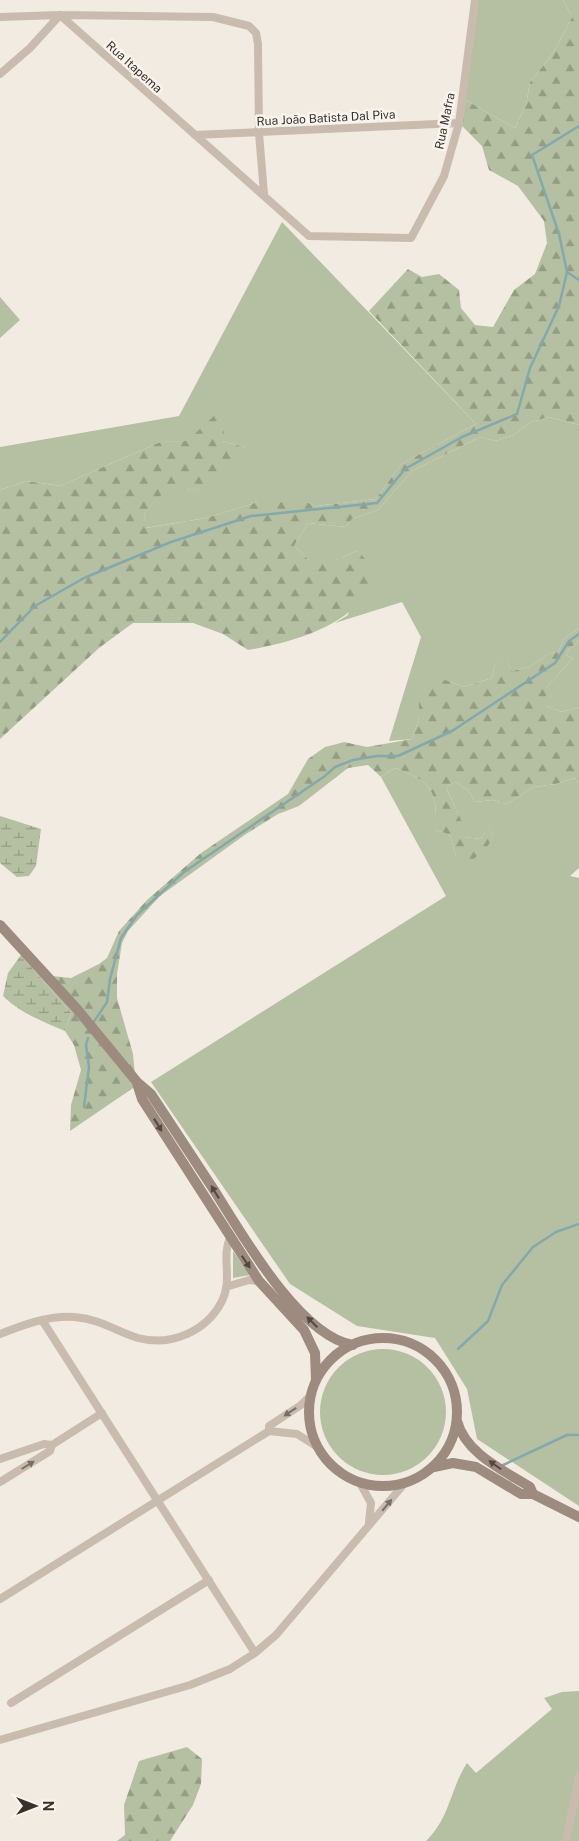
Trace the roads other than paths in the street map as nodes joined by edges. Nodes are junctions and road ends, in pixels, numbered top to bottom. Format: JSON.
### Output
{"nodes":[{"id":1,"x":475,"y":0,"type":"edge"},
{"id":2,"x":60,"y":15,"type":"junction"},
{"id":3,"x":0,"y":17,"type":"edge"},
{"id":4,"x":0,"y":74,"type":"edge"},
{"id":5,"x":459,"y":123,"type":"junction"},
{"id":6,"x":259,"y":133,"type":"junction"},
{"id":7,"x":194,"y":135,"type":"junction"},
{"id":8,"x":264,"y":194,"type":"junction"},
{"id":9,"x":309,"y":236,"type":"joint"},
{"id":10,"x":0,"y":926,"type":"edge"},
{"id":11,"x":136,"y":1082,"type":"junction"},
{"id":12,"x":230,"y":1238,"type":"junction"},
{"id":13,"x":259,"y":1281,"type":"junction"},
{"id":14,"x":228,"y":1286,"type":"junction"},
{"id":15,"x":42,"y":1320,"type":"junction"},
{"id":16,"x":0,"y":1334,"type":"edge"},
{"id":17,"x":353,"y":1345,"type":"junction"},
{"id":18,"x":316,"y":1384,"type":"junction"},
{"id":19,"x":312,"y":1394,"type":"junction"},
{"id":20,"x":102,"y":1413,"type":"junction"},
{"id":21,"x":457,"y":1420,"type":"junction"},
{"id":22,"x":269,"y":1430,"type":"junction"},
{"id":23,"x":52,"y":1445,"type":"junction"},
{"id":24,"x":319,"y":1448,"type":"junction"},
{"id":25,"x":0,"y":1459,"type":"edge"},
{"id":26,"x":432,"y":1468,"type":"junction"},
{"id":27,"x":0,"y":1482,"type":"edge"},
{"id":28,"x":360,"y":1483,"type":"junction"},
{"id":29,"x":404,"y":1484,"type":"junction"},
{"id":30,"x":533,"y":1494,"type":"junction"},
{"id":31,"x":157,"y":1501,"type":"junction"},
{"id":32,"x":579,"y":1517,"type":"edge"},
{"id":33,"x":369,"y":1522,"type":"junction"},
{"id":34,"x":209,"y":1580,"type":"junction"},
{"id":35,"x":0,"y":1599,"type":"edge"},
{"id":36,"x":255,"y":1653,"type":"junction"},
{"id":37,"x":11,"y":1703,"type":"dead end"},
{"id":38,"x":0,"y":1740,"type":"edge"},
{"id":39,"x":579,"y":1776,"type":"edge"},
{"id":40,"x":566,"y":1841,"type":"edge"}],
"edges":[{"from":1,"to":5,"type":"street","name":"Rua Mafra"},
{"from":2,"to":3,"type":"street"},
{"from":2,"to":4,"type":"street"},
{"from":2,"to":6,"type":"street"},
{"from":2,"to":7,"type":"street","name":"Rua Itapema"},
{"from":5,"to":6,"type":"street","name":"Rua João Batista Dal Piva"},
{"from":5,"to":9,"type":"street","name":"Rua Mafra"},
{"from":6,"to":7,"type":"street","name":"Rua João Batista Dal Piva"},
{"from":6,"to":8,"type":"street"},
{"from":7,"to":8,"type":"street","name":"Rua Itapema"},
{"from":8,"to":9,"type":"street","name":"Rua Itapema"},
{"from":10,"to":11,"type":"street"},
{"from":11,"to":12,"type":"street","one_way":true},
{"from":17,"to":11,"type":"street","one_way":true},
{"from":12,"to":13,"type":"street","one_way":true},
{"from":12,"to":14,"type":"street"},
{"from":13,"to":14,"type":"street"},
{"from":13,"to":18,"type":"street"},
{"from":14,"to":15,"type":"street"},
{"from":15,"to":16,"type":"street"},
{"from":15,"to":20,"type":"street"},
{"from":17,"to":18,"type":"street"},
{"from":17,"to":21,"type":"street"},
{"from":18,"to":19,"type":"street"},
{"from":19,"to":22,"type":"street","one_way":true},
{"from":19,"to":24,"type":"street"},
{"from":20,"to":23,"type":"street"},
{"from":20,"to":31,"type":"street"},
{"from":21,"to":26,"type":"street"},
{"from":30,"to":21,"type":"street","one_way":true},
{"from":22,"to":24,"type":"street"},
{"from":22,"to":31,"type":"street"},
{"from":23,"to":25,"type":"street"},
{"from":27,"to":23,"type":"street","one_way":true},
{"from":24,"to":28,"type":"street"},
{"from":26,"to":29,"type":"street"},
{"from":26,"to":30,"type":"street"},
{"from":28,"to":29,"type":"street"},
{"from":28,"to":33,"type":"street"},
{"from":33,"to":29,"type":"street","one_way":true},
{"from":30,"to":32,"type":"street"},
{"from":31,"to":34,"type":"street"},
{"from":31,"to":35,"type":"street"},
{"from":33,"to":36,"type":"street"},
{"from":34,"to":36,"type":"street"},
{"from":34,"to":37,"type":"street"},
{"from":36,"to":38,"type":"street"},
{"from":39,"to":40,"type":"street"}]}
